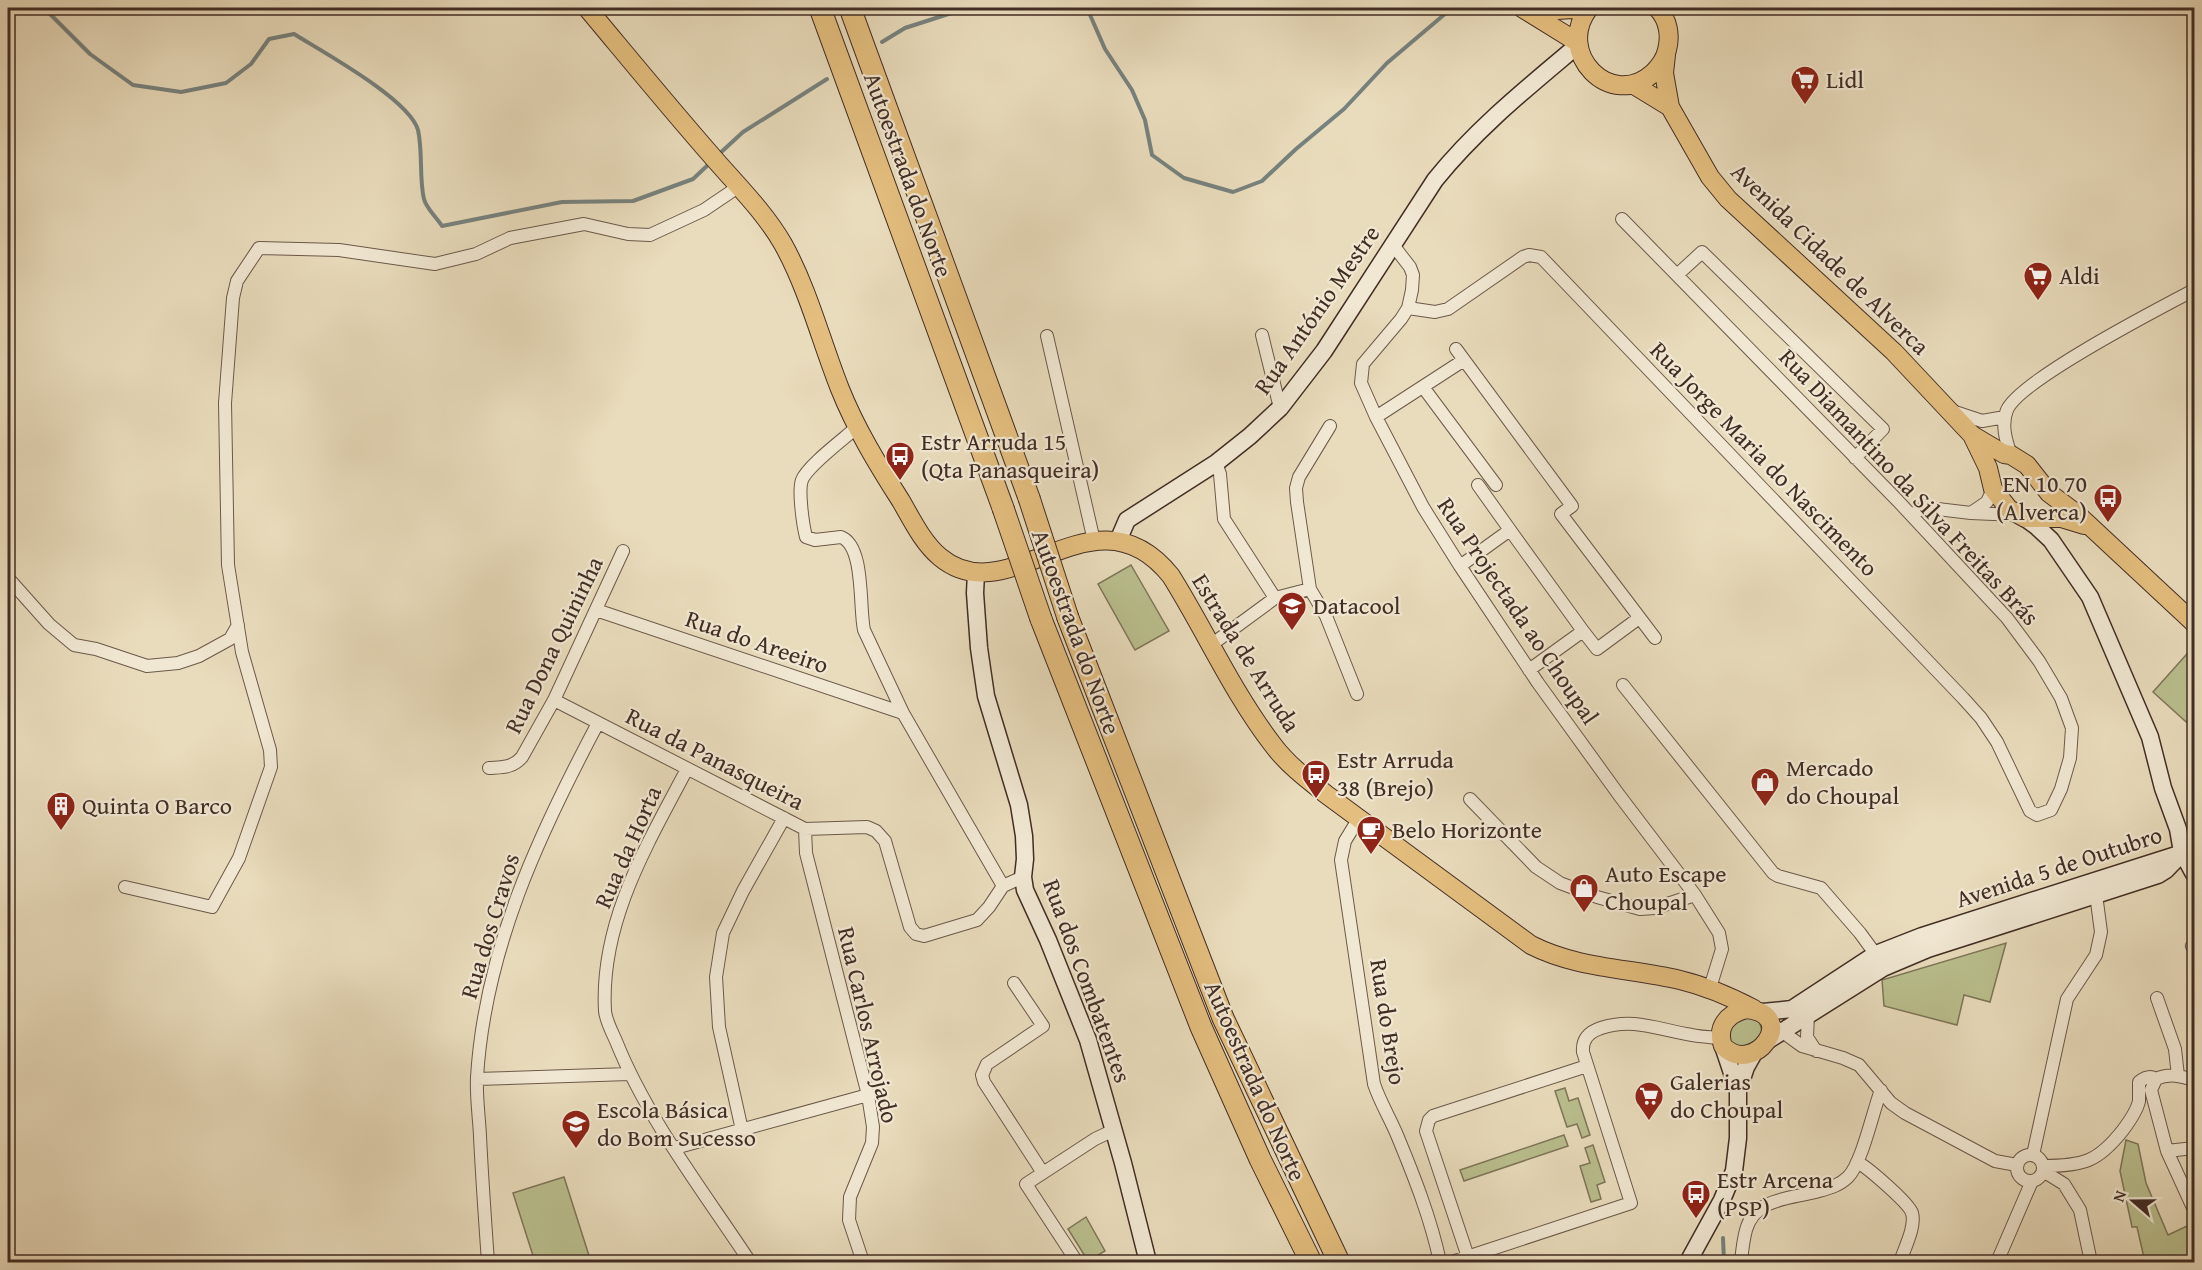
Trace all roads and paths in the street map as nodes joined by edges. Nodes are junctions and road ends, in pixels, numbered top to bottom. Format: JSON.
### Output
{"nodes":[{"id":1,"x":587,"y":8,"type":"edge"},
{"id":2,"x":820,"y":8,"type":"edge"},
{"id":3,"x":850,"y":8,"type":"edge"},
{"id":4,"x":1522,"y":8,"type":"edge"},
{"id":5,"x":1543,"y":8,"type":"edge"},
{"id":6,"x":1589,"y":8,"type":"edge"},
{"id":7,"x":1663,"y":11,"type":"edge"},
{"id":8,"x":1578,"y":44,"type":"junction"},
{"id":9,"x":1666,"y":55,"type":"junction"},
{"id":10,"x":1587,"y":67,"type":"junction"},
{"id":11,"x":1534,"y":82,"type":"junction"},
{"id":12,"x":1634,"y":85,"type":"junction"},
{"id":13,"x":1670,"y":107,"type":"junction"},
{"id":14,"x":738,"y":187,"type":"junction"},
{"id":15,"x":1622,"y":219,"type":"dead end"},
{"id":16,"x":1393,"y":245,"type":"junction"},
{"id":17,"x":1677,"y":274,"type":"junction"},
{"id":18,"x":2194,"y":290,"type":"edge"},
{"id":19,"x":1408,"y":308,"type":"junction"},
{"id":20,"x":1262,"y":335,"type":"dead end"},
{"id":21,"x":1047,"y":336,"type":"dead end"},
{"id":22,"x":1456,"y":349,"type":"dead end"},
{"id":23,"x":1464,"y":360,"type":"junction"},
{"id":24,"x":1423,"y":387,"type":"junction"},
{"id":25,"x":1280,"y":408,"type":"junction"},
{"id":26,"x":1948,"y":410,"type":"junction"},
{"id":27,"x":1376,"y":417,"type":"junction"},
{"id":28,"x":2005,"y":417,"type":"junction"},
{"id":29,"x":1330,"y":426,"type":"dead end"},
{"id":30,"x":857,"y":427,"type":"junction"},
{"id":31,"x":1972,"y":435,"type":"junction"},
{"id":32,"x":2007,"y":454,"type":"junction"},
{"id":33,"x":1855,"y":458,"type":"junction"},
{"id":34,"x":1216,"y":463,"type":"junction"},
{"id":35,"x":1988,"y":468,"type":"junction"},
{"id":36,"x":1478,"y":485,"type":"dead end"},
{"id":37,"x":1496,"y":485,"type":"dead end"},
{"id":38,"x":1993,"y":489,"type":"junction"},
{"id":39,"x":2049,"y":493,"type":"junction"},
{"id":40,"x":1971,"y":513,"type":"junction"},
{"id":41,"x":1912,"y":515,"type":"junction"},
{"id":42,"x":2028,"y":517,"type":"junction"},
{"id":43,"x":2089,"y":527,"type":"junction"},
{"id":44,"x":1510,"y":530,"type":"junction"},
{"id":45,"x":1094,"y":541,"type":"junction"},
{"id":46,"x":1118,"y":541,"type":"junction"},
{"id":47,"x":623,"y":551,"type":"dead end"},
{"id":48,"x":1460,"y":566,"type":"junction"},
{"id":49,"x":976,"y":573,"type":"junction"},
{"id":50,"x":8,"y":578,"type":"edge"},
{"id":51,"x":1310,"y":589,"type":"junction"},
{"id":52,"x":1275,"y":598,"type":"junction"},
{"id":53,"x":596,"y":610,"type":"junction"},
{"id":54,"x":1639,"y":618,"type":"junction"},
{"id":55,"x":2194,"y":623,"type":"edge"},
{"id":56,"x":238,"y":625,"type":"junction"},
{"id":57,"x":1583,"y":631,"type":"junction"},
{"id":58,"x":1655,"y":638,"type":"dead end"},
{"id":59,"x":1211,"y":645,"type":"junction"},
{"id":60,"x":1529,"y":670,"type":"junction"},
{"id":61,"x":1623,"y":686,"type":"dead end"},
{"id":62,"x":1357,"y":694,"type":"dead end"},
{"id":63,"x":554,"y":700,"type":"junction"},
{"id":64,"x":903,"y":713,"type":"junction"},
{"id":65,"x":598,"y":723,"type":"junction"},
{"id":66,"x":489,"y":768,"type":"dead end"},
{"id":67,"x":687,"y":769,"type":"junction"},
{"id":68,"x":1470,"y":799,"type":"dead end"},
{"id":69,"x":2037,"y":814,"type":"joint"},
{"id":70,"x":784,"y":818,"type":"junction"},
{"id":71,"x":1359,"y":818,"type":"junction"},
{"id":72,"x":806,"y":829,"type":"junction"},
{"id":73,"x":2188,"y":847,"type":"edge"},
{"id":74,"x":2194,"y":874,"type":"edge"},
{"id":75,"x":1023,"y":877,"type":"junction"},
{"id":76,"x":1003,"y":886,"type":"junction"},
{"id":77,"x":124,"y":887,"type":"dead end"},
{"id":78,"x":2095,"y":887,"type":"junction"},
{"id":79,"x":1695,"y":895,"type":"junction"},
{"id":80,"x":2194,"y":944,"type":"edge"},
{"id":81,"x":2194,"y":949,"type":"edge"},
{"id":82,"x":1880,"y":961,"type":"junction"},
{"id":83,"x":1014,"y":982,"type":"dead end"},
{"id":84,"x":1709,"y":991,"type":"junction"},
{"id":85,"x":2157,"y":998,"type":"dead end"},
{"id":86,"x":1808,"y":1015,"type":"junction"},
{"id":87,"x":1766,"y":1028,"type":"junction"},
{"id":88,"x":1722,"y":1037,"type":"junction"},
{"id":89,"x":1816,"y":1051,"type":"junction"},
{"id":90,"x":1587,"y":1066,"type":"junction"},
{"id":91,"x":629,"y":1074,"type":"junction"},
{"id":92,"x":2178,"y":1076,"type":"junction"},
{"id":93,"x":477,"y":1079,"type":"junction"},
{"id":94,"x":2156,"y":1079,"type":"junction"},
{"id":95,"x":2194,"y":1080,"type":"edge"},
{"id":96,"x":1881,"y":1090,"type":"junction"},
{"id":97,"x":1738,"y":1091,"type":"junction"},
{"id":98,"x":868,"y":1095,"type":"junction"},
{"id":99,"x":742,"y":1130,"type":"junction"},
{"id":100,"x":1114,"y":1130,"type":"junction"},
{"id":101,"x":675,"y":1148,"type":"junction"},
{"id":102,"x":2194,"y":1148,"type":"edge"},
{"id":103,"x":2167,"y":1151,"type":"junction"},
{"id":104,"x":2033,"y":1155,"type":"junction"},
{"id":105,"x":1857,"y":1162,"type":"junction"},
{"id":106,"x":2017,"y":1165,"type":"junction"},
{"id":107,"x":2043,"y":1169,"type":"junction"},
{"id":108,"x":1043,"y":1173,"type":"junction"},
{"id":109,"x":2032,"y":1181,"type":"junction"},
{"id":110,"x":2194,"y":1210,"type":"edge"},
{"id":111,"x":1468,"y":1257,"type":"junction"},
{"id":112,"x":488,"y":1263,"type":"edge"},
{"id":113,"x":750,"y":1263,"type":"edge"},
{"id":114,"x":863,"y":1263,"type":"edge"},
{"id":115,"x":1077,"y":1263,"type":"edge"},
{"id":116,"x":1148,"y":1263,"type":"edge"},
{"id":117,"x":1311,"y":1263,"type":"edge"},
{"id":118,"x":1339,"y":1263,"type":"edge"},
{"id":119,"x":1440,"y":1263,"type":"edge"},
{"id":120,"x":1452,"y":1263,"type":"edge"},
{"id":121,"x":1688,"y":1263,"type":"edge"},
{"id":122,"x":1741,"y":1263,"type":"edge"},
{"id":123,"x":1900,"y":1263,"type":"edge"},
{"id":124,"x":1998,"y":1263,"type":"edge"},
{"id":125,"x":2091,"y":1263,"type":"edge"}],
"edges":[{"from":1,"to":14,"type":"main road"},
{"from":2,"to":117,"type":"highway","name":"Autoestrada do Norte","bridge":true},
{"from":3,"to":118,"type":"highway","name":"Autoestrada do Norte","bridge":true},
{"from":4,"to":8,"type":"main road"},
{"from":5,"to":6,"type":"main road"},
{"from":6,"to":8,"type":"main road"},
{"from":7,"to":9,"type":"main road","name":"Avenida Cidade de Alverca"},
{"from":8,"to":10,"type":"main road"},
{"from":8,"to":11,"type":"street","name":"Rua António Mestre"},
{"from":9,"to":12,"type":"main road"},
{"from":9,"to":13,"type":"main road","name":"Avenida Cidade de Alverca"},
{"from":10,"to":11,"type":"street","name":"Rua António Mestre"},
{"from":10,"to":12,"type":"main road"},
{"from":11,"to":16,"type":"street","name":"Rua António Mestre"},
{"from":12,"to":13,"type":"main road","name":"Avenida Cidade de Alverca"},
{"from":13,"to":26,"type":"main road","name":"Avenida Cidade de Alverca"},
{"from":14,"to":30,"type":"main road"},
{"from":14,"to":56,"type":"street"},
{"from":15,"to":17,"type":"street","name":"Rua Diamantino da Silva Freitas Brás"},
{"from":16,"to":19,"type":"street","name":"Rua Projectada ao Choupal"},
{"from":16,"to":25,"type":"street","name":"Rua António Mestre"},
{"from":17,"to":33,"type":"street","name":"Rua Diamantino da Silva Freitas Brás"},
{"from":17,"to":33,"type":"street"},
{"from":18,"to":28,"type":"street"},
{"from":19,"to":27,"type":"street","name":"Rua Projectada ao Choupal"},
{"from":19,"to":69,"type":"street","name":"Rua Jorge Maria do Nascimento"},
{"from":20,"to":25,"type":"street"},
{"from":21,"to":45,"type":"street"},
{"from":22,"to":23,"type":"street"},
{"from":23,"to":24,"type":"street"},
{"from":23,"to":54,"type":"street"},
{"from":24,"to":27,"type":"street"},
{"from":24,"to":37,"type":"street"},
{"from":25,"to":34,"type":"street","name":"Rua António Mestre"},
{"from":26,"to":28,"type":"street"},
{"from":26,"to":31,"type":"main road","name":"Avenida Cidade de Alverca"},
{"from":27,"to":48,"type":"street","name":"Rua Projectada ao Choupal"},
{"from":28,"to":32,"type":"street"},
{"from":29,"to":51,"type":"street"},
{"from":30,"to":49,"type":"main road"},
{"from":30,"to":64,"type":"street"},
{"from":31,"to":32,"type":"main road","name":"Avenida Cidade de Alverca"},
{"from":31,"to":35,"type":"main road","name":"Avenida Cidade de Alverca"},
{"from":32,"to":35,"type":"main road"},
{"from":32,"to":39,"type":"main road","name":"Avenida Cidade de Alverca"},
{"from":33,"to":41,"type":"street","name":"Rua Diamantino da Silva Freitas Brás"},
{"from":34,"to":46,"type":"street","name":"Rua António Mestre"},
{"from":34,"to":52,"type":"street"},
{"from":35,"to":38,"type":"main road","name":"Avenida Cidade de Alverca"},
{"from":36,"to":44,"type":"street"},
{"from":38,"to":40,"type":"street"},
{"from":38,"to":42,"type":"main road","name":"Avenida Cidade de Alverca"},
{"from":39,"to":42,"type":"main road"},
{"from":39,"to":43,"type":"main road","name":"Avenida Cidade de Alverca"},
{"from":40,"to":41,"type":"street"},
{"from":40,"to":42,"type":"street"},
{"from":41,"to":69,"type":"street","name":"Rua Diamantino da Silva Freitas Brás"},
{"from":42,"to":43,"type":"main road","name":"Avenida Cidade de Alverca"},
{"from":42,"to":73,"type":"street"},
{"from":43,"to":55,"type":"main road","name":"Avenida Cidade de Alverca"},
{"from":44,"to":48,"type":"street"},
{"from":44,"to":57,"type":"street"},
{"from":45,"to":46,"type":"main road","name":"Estrada de Arruda"},
{"from":45,"to":49,"type":"main road","name":"Estrada de Arruda"},
{"from":46,"to":59,"type":"main road","name":"Estrada de Arruda"},
{"from":47,"to":53,"type":"street","name":"Rua Dona Quininha"},
{"from":48,"to":60,"type":"street","name":"Rua Projectada ao Choupal"},
{"from":49,"to":75,"type":"street","name":"Rua dos Combatentes"},
{"from":50,"to":56,"type":"street"},
{"from":51,"to":52,"type":"street"},
{"from":51,"to":62,"type":"street"},
{"from":52,"to":59,"type":"street"},
{"from":53,"to":63,"type":"street","name":"Rua Dona Quininha"},
{"from":53,"to":64,"type":"street","name":"Rua do Areeiro"},
{"from":54,"to":57,"type":"street"},
{"from":54,"to":58,"type":"street"},
{"from":56,"to":77,"type":"street"},
{"from":57,"to":60,"type":"street"},
{"from":59,"to":71,"type":"main road","name":"Estrada de Arruda"},
{"from":60,"to":79,"type":"street","name":"Rua Projectada ao Choupal"},
{"from":61,"to":82,"type":"street"},
{"from":63,"to":65,"type":"street","name":"Rua da Panasqueira"},
{"from":63,"to":66,"type":"street","name":"Rua Dona Quininha"},
{"from":64,"to":76,"type":"street"},
{"from":65,"to":67,"type":"street","name":"Rua da Panasqueira"},
{"from":65,"to":93,"type":"street","name":"Rua dos Cravos"},
{"from":67,"to":70,"type":"street","name":"Rua da Panasqueira"},
{"from":67,"to":91,"type":"street","name":"Rua da Horta"},
{"from":68,"to":79,"type":"street"},
{"from":70,"to":72,"type":"street","name":"Rua da Panasqueira"},
{"from":70,"to":99,"type":"street"},
{"from":71,"to":84,"type":"main road","name":"Estrada de Arruda"},
{"from":71,"to":119,"type":"street","name":"Rua do Brejo"},
{"from":72,"to":76,"type":"street","name":"Rua da Panasqueira"},
{"from":72,"to":98,"type":"street","name":"Rua Carlos Arrojado"},
{"from":73,"to":74,"type":"street"},
{"from":73,"to":78,"type":"street","name":"Avenida 5 de Outubro"},
{"from":75,"to":76,"type":"street"},
{"from":75,"to":100,"type":"street","name":"Rua dos Combatentes"},
{"from":78,"to":82,"type":"street","name":"Avenida 5 de Outubro"},
{"from":78,"to":104,"type":"street"},
{"from":79,"to":84,"type":"street","name":"Rua Projectada ao Choupal"},
{"from":80,"to":81,"type":"street"},
{"from":82,"to":86,"type":"street","name":"Avenida 5 de Outubro"},
{"from":82,"to":87,"type":"street","name":"Avenida 5 de Outubro"},
{"from":83,"to":108,"type":"street"},
{"from":84,"to":87,"type":"main road","name":"Estrada de Arruda"},
{"from":84,"to":88,"type":"main road"},
{"from":85,"to":92,"type":"street"},
{"from":86,"to":87,"type":"street","name":"Avenida 5 de Outubro"},
{"from":86,"to":89,"type":"street"},
{"from":87,"to":88,"type":"main road"},
{"from":87,"to":88,"type":"main road"},
{"from":87,"to":89,"type":"street"},
{"from":87,"to":97,"type":"street"},
{"from":88,"to":90,"type":"street"},
{"from":88,"to":97,"type":"street"},
{"from":89,"to":96,"type":"street"},
{"from":90,"to":111,"type":"street"},
{"from":90,"to":111,"type":"street"},
{"from":91,"to":93,"type":"street"},
{"from":91,"to":101,"type":"street","name":"Rua da Horta"},
{"from":92,"to":94,"type":"street"},
{"from":92,"to":95,"type":"street"},
{"from":93,"to":112,"type":"street","name":"Rua dos Cravos"},
{"from":94,"to":103,"type":"street"},
{"from":94,"to":107,"type":"street"},
{"from":96,"to":105,"type":"street"},
{"from":96,"to":106,"type":"street"},
{"from":97,"to":121,"type":"street"},
{"from":98,"to":99,"type":"street"},
{"from":98,"to":114,"type":"street","name":"Rua Carlos Arrojado"},
{"from":99,"to":101,"type":"street"},
{"from":100,"to":108,"type":"street"},
{"from":100,"to":116,"type":"street","name":"Rua dos Combatentes"},
{"from":101,"to":113,"type":"street","name":"Rua da Horta"},
{"from":102,"to":103,"type":"street"},
{"from":103,"to":110,"type":"street"},
{"from":104,"to":106,"type":"street"},
{"from":104,"to":107,"type":"street"},
{"from":105,"to":122,"type":"street"},
{"from":105,"to":123,"type":"street"},
{"from":106,"to":109,"type":"street"},
{"from":107,"to":109,"type":"street"},
{"from":107,"to":125,"type":"street"},
{"from":108,"to":115,"type":"street"},
{"from":109,"to":124,"type":"street"},
{"from":111,"to":120,"type":"street"}]}
